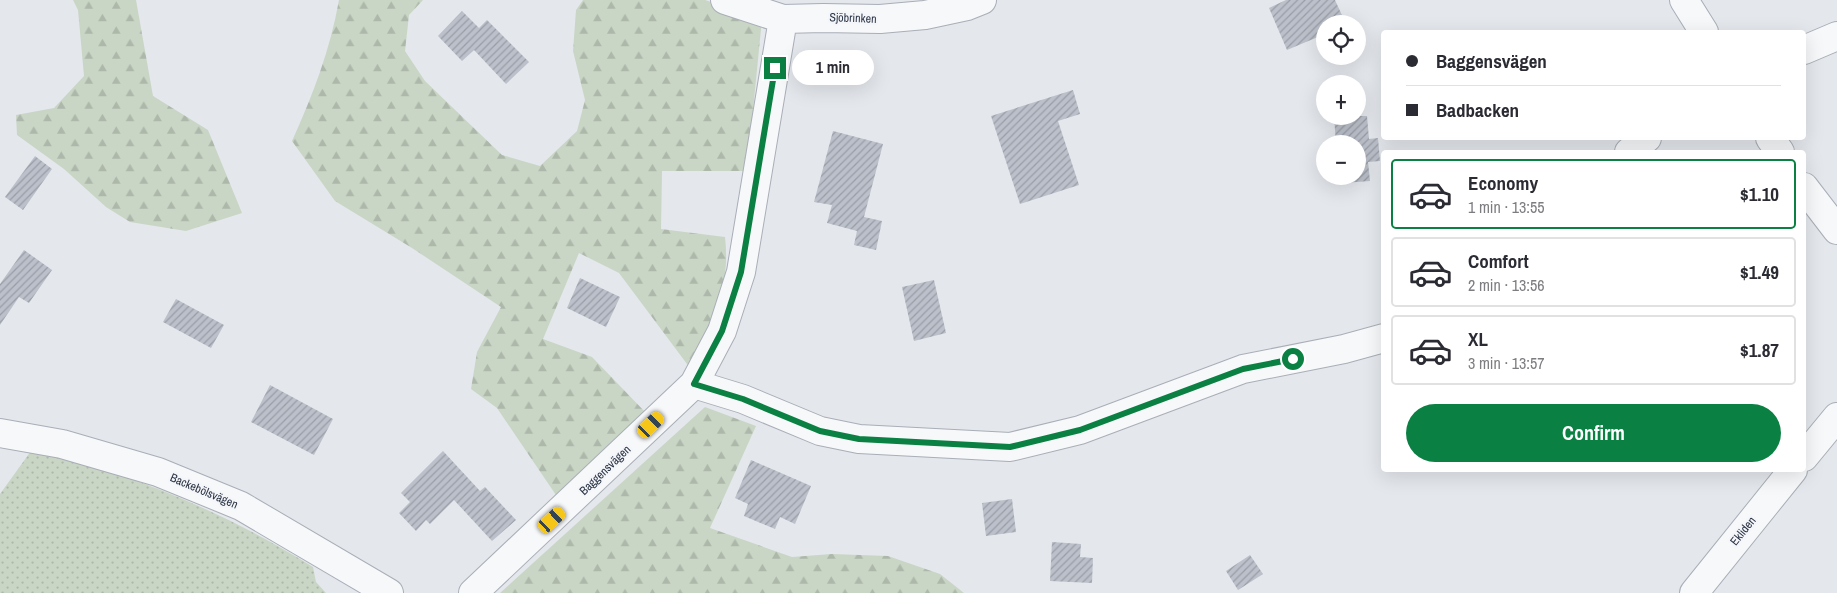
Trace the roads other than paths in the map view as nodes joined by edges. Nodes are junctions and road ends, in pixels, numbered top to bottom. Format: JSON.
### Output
{"nodes":[{"id":1,"x":726,"y":0,"type":"edge"},
{"id":2,"x":982,"y":0,"type":"edge"},
{"id":3,"x":1684,"y":0,"type":"edge"},
{"id":4,"x":783,"y":19,"type":"junction"},
{"id":5,"x":1703,"y":30,"type":"edge"},
{"id":6,"x":1837,"y":36,"type":"edge"},
{"id":7,"x":1806,"y":49,"type":"edge"},
{"id":8,"x":1644,"y":140,"type":"edge"},
{"id":9,"x":1632,"y":150,"type":"edge"},
{"id":10,"x":1806,"y":190,"type":"edge"},
{"id":11,"x":1837,"y":230,"type":"edge"},
{"id":12,"x":1381,"y":339,"type":"edge"},
{"id":13,"x":694,"y":384,"type":"junction"},
{"id":14,"x":1837,"y":417,"type":"edge"},
{"id":15,"x":0,"y":433,"type":"edge"},
{"id":16,"x":1806,"y":455,"type":"edge"},
{"id":17,"x":1791,"y":472,"type":"edge"},
{"id":18,"x":389,"y":593,"type":"edge"},
{"id":19,"x":473,"y":593,"type":"edge"},
{"id":20,"x":1694,"y":593,"type":"edge"}],
"edges":[{"from":1,"to":4,"type":"street","name":"Sjöbrinken"},
{"from":2,"to":4,"type":"street","name":"Sjöbrinken"},
{"from":3,"to":5,"type":"street"},
{"from":4,"to":13,"type":"street","name":"Baggensvägen"},
{"from":6,"to":7,"type":"street"},
{"from":8,"to":9,"type":"street"},
{"from":10,"to":11,"type":"street"},
{"from":12,"to":13,"type":"street"},
{"from":13,"to":19,"type":"street","name":"Baggensvägen"},
{"from":14,"to":16,"type":"street"},
{"from":15,"to":18,"type":"street","name":"Backebölsvägen"},
{"from":17,"to":20,"type":"street","name":"Ekliden"}]}
